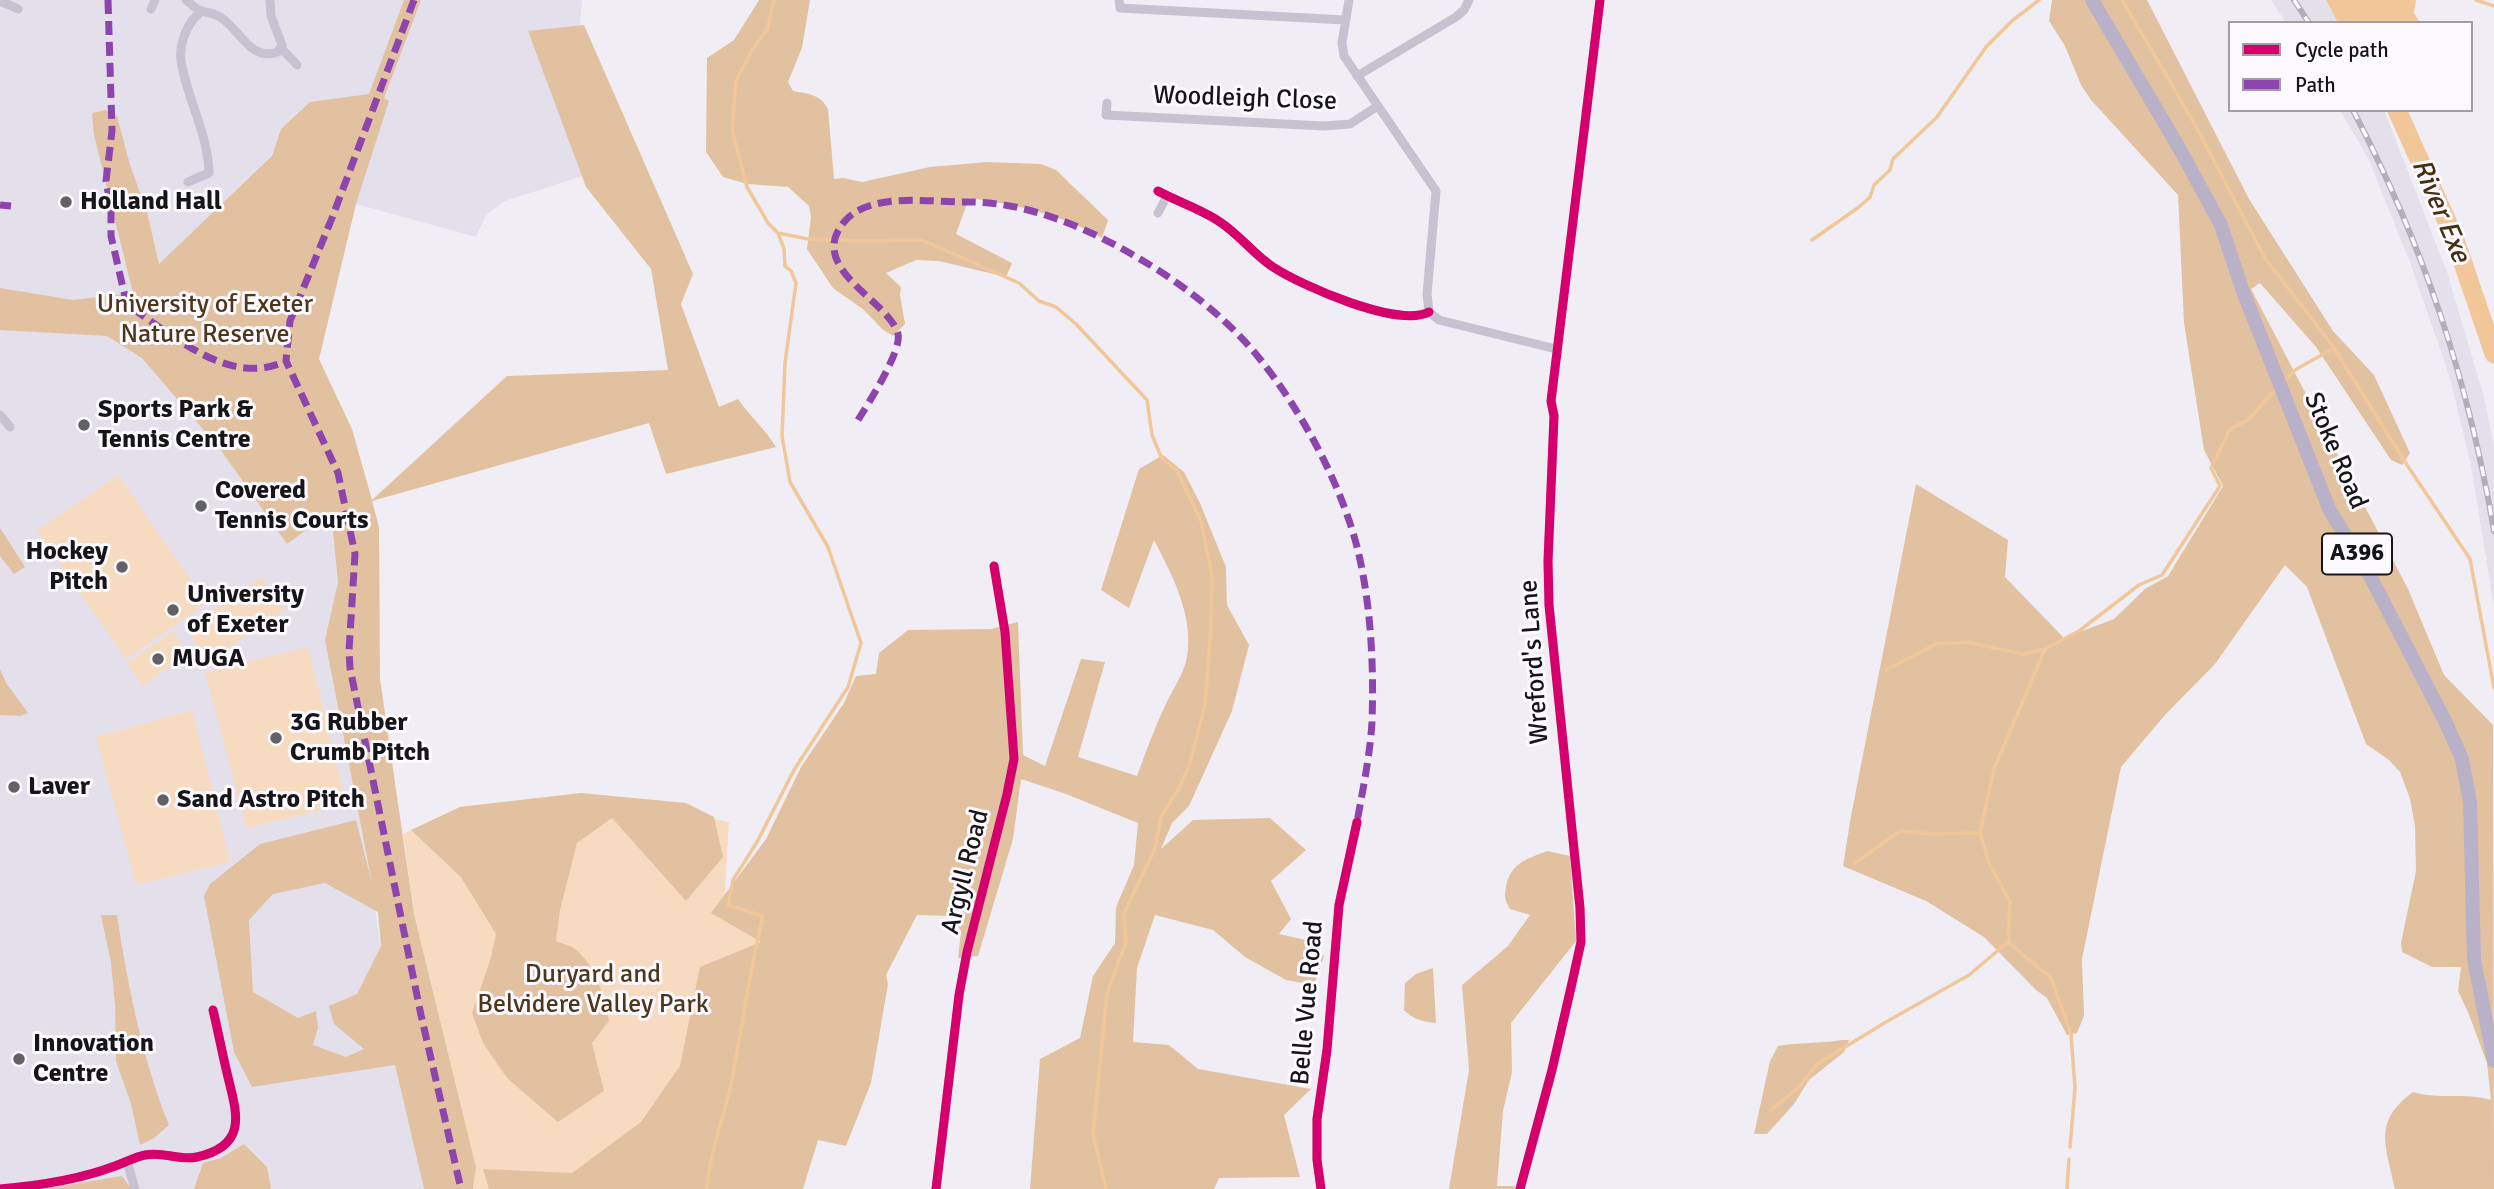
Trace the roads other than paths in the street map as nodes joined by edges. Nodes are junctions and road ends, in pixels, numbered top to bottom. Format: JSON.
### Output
{"nodes":[{"id":1,"x":186,"y":0,"type":"edge"},
{"id":2,"x":270,"y":0,"type":"edge"},
{"id":3,"x":1349,"y":0,"type":"edge"},
{"id":4,"x":1469,"y":0,"type":"edge"},
{"id":5,"x":1600,"y":0,"type":"edge"},
{"id":6,"x":2092,"y":0,"type":"edge"},
{"id":7,"x":0,"y":1,"type":"edge"},
{"id":8,"x":1119,"y":8,"type":"edge"},
{"id":9,"x":19,"y":9,"type":"dead end"},
{"id":10,"x":201,"y":12,"type":"junction"},
{"id":11,"x":1345,"y":20,"type":"junction"},
{"id":12,"x":281,"y":48,"type":"junction"},
{"id":13,"x":297,"y":65,"type":"dead end"},
{"id":14,"x":1357,"y":76,"type":"junction"},
{"id":15,"x":1107,"y":103,"type":"dead end"},
{"id":16,"x":1378,"y":106,"type":"junction"},
{"id":17,"x":212,"y":121,"type":"dead end"},
{"id":18,"x":200,"y":123,"type":"junction"},
{"id":19,"x":188,"y":182,"type":"dead end"},
{"id":20,"x":1158,"y":191,"type":"dead end"},
{"id":21,"x":1167,"y":196,"type":"junction"},
{"id":22,"x":1158,"y":213,"type":"dead end"},
{"id":23,"x":1429,"y":312,"type":"junction"},
{"id":24,"x":1556,"y":349,"type":"junction"},
{"id":25,"x":0,"y":415,"type":"edge"},
{"id":26,"x":10,"y":427,"type":"dead end"},
{"id":27,"x":994,"y":566,"type":"dead end"},
{"id":28,"x":1357,"y":822,"type":"dead end"},
{"id":29,"x":213,"y":1010,"type":"dead end"},
{"id":30,"x":2494,"y":1061,"type":"edge"},
{"id":31,"x":127,"y":1161,"type":"junction"},
{"id":32,"x":0,"y":1189,"type":"edge"},
{"id":33,"x":135,"y":1189,"type":"edge"},
{"id":34,"x":936,"y":1189,"type":"edge"},
{"id":35,"x":1321,"y":1189,"type":"edge"},
{"id":36,"x":1520,"y":1189,"type":"edge"}],
"edges":[{"from":1,"to":10,"type":"street"},
{"from":2,"to":12,"type":"street"},
{"from":3,"to":11,"type":"street"},
{"from":4,"to":14,"type":"street"},
{"from":5,"to":24,"type":"street","name":"Wreford's Lane"},
{"from":6,"to":30,"type":"main road","name":"Stoke Road","number":"A396"},
{"from":7,"to":9,"type":"street"},
{"from":8,"to":11,"type":"street"},
{"from":10,"to":12,"type":"street"},
{"from":10,"to":18,"type":"street"},
{"from":11,"to":14,"type":"street"},
{"from":12,"to":13,"type":"street"},
{"from":14,"to":16,"type":"street"},
{"from":15,"to":16,"type":"street","name":"Woodleigh Close"},
{"from":16,"to":23,"type":"street"},
{"from":17,"to":18,"type":"street"},
{"from":18,"to":19,"type":"street"},
{"from":20,"to":21,"type":"street"},
{"from":21,"to":22,"type":"street"},
{"from":21,"to":23,"type":"street"},
{"from":23,"to":24,"type":"street"},
{"from":24,"to":36,"type":"street","name":"Wreford's Lane"},
{"from":25,"to":26,"type":"street"},
{"from":27,"to":34,"type":"street","name":"Argyll Road"},
{"from":28,"to":35,"type":"street","name":"Belle Vue Road"},
{"from":29,"to":31,"type":"street"},
{"from":31,"to":32,"type":"street"},
{"from":31,"to":33,"type":"street"}]}
